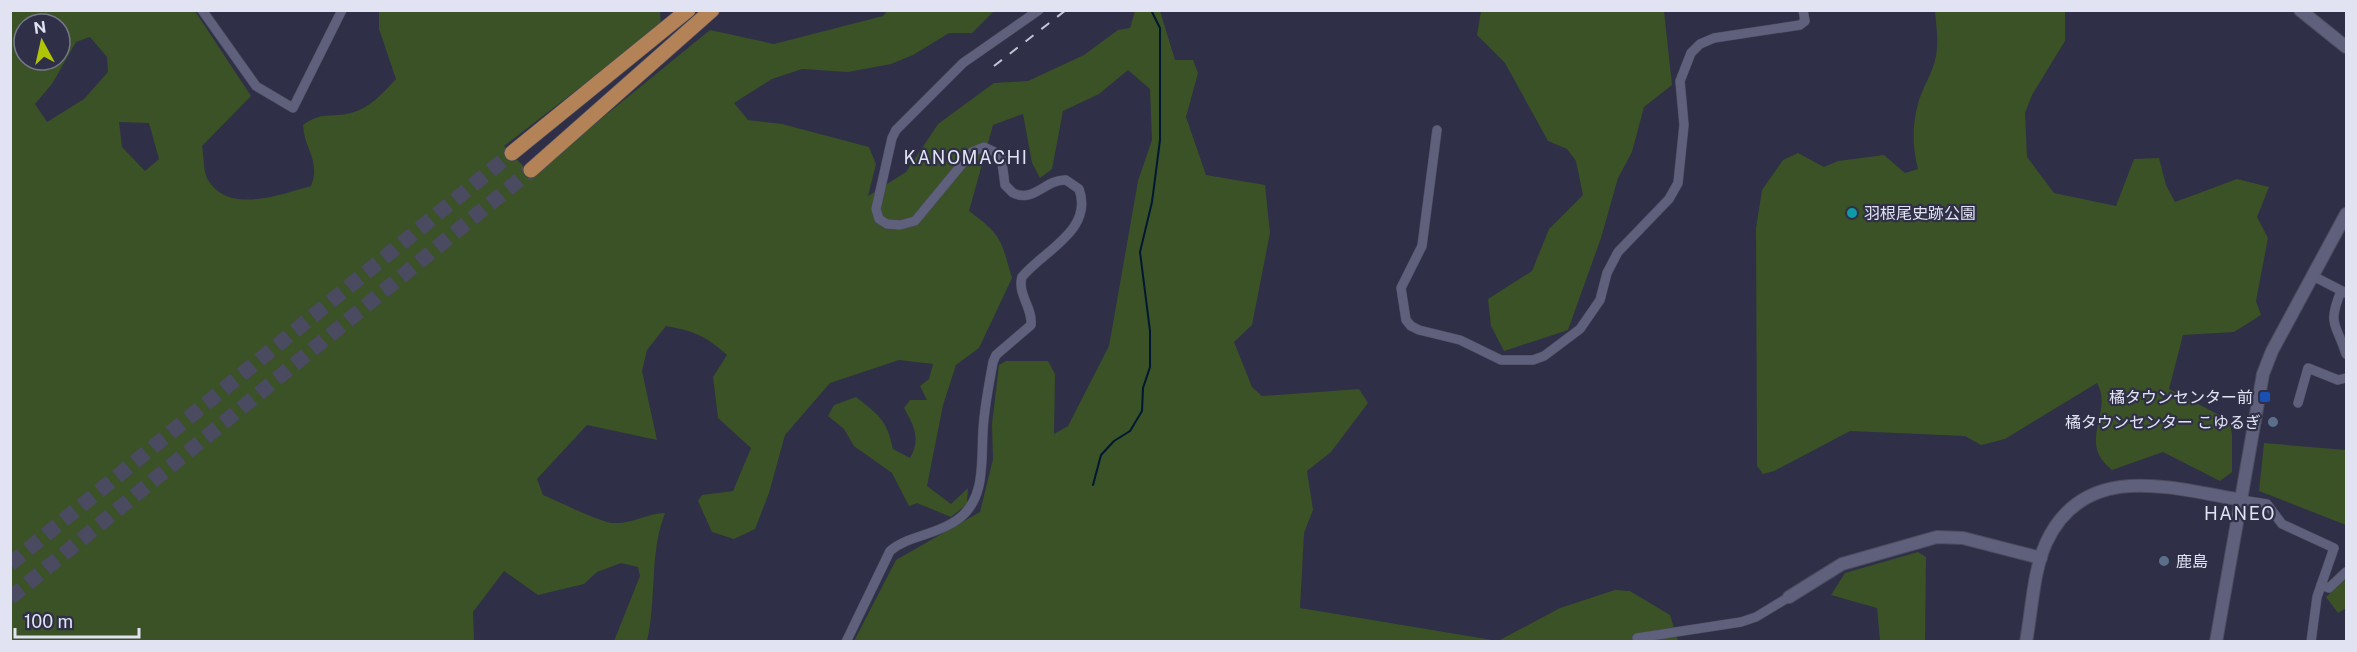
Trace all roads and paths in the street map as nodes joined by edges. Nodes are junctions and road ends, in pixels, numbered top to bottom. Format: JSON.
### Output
{"nodes":[{"id":1,"x":202,"y":10,"type":"edge"},
{"id":2,"x":342,"y":10,"type":"edge"},
{"id":3,"x":688,"y":10,"type":"edge"},
{"id":4,"x":712,"y":10,"type":"edge"},
{"id":5,"x":1039,"y":10,"type":"edge"},
{"id":6,"x":1803,"y":10,"type":"edge"},
{"id":7,"x":2300,"y":10,"type":"edge"},
{"id":8,"x":2346,"y":48,"type":"edge"},
{"id":9,"x":1437,"y":130,"type":"dead end"},
{"id":10,"x":512,"y":153,"type":"tunnel mouth"},
{"id":11,"x":531,"y":170,"type":"tunnel mouth"},
{"id":12,"x":2345,"y":221,"type":"edge"},
{"id":13,"x":2313,"y":276,"type":"junction"},
{"id":14,"x":2344,"y":292,"type":"edge"},
{"id":15,"x":2346,"y":354,"type":"edge"},
{"id":16,"x":2346,"y":378,"type":"edge"},
{"id":17,"x":2298,"y":403,"type":"dead end"},
{"id":18,"x":2241,"y":500,"type":"junction"},
{"id":19,"x":2041,"y":558,"type":"junction"},
{"id":20,"x":2346,"y":572,"type":"edge"},
{"id":21,"x":2322,"y":585,"type":"junction"},
{"id":22,"x":1789,"y":597,"type":"joint"},
{"id":23,"x":1637,"y":638,"type":"dead end"},
{"id":24,"x":846,"y":642,"type":"edge"},
{"id":25,"x":2026,"y":642,"type":"edge"},
{"id":26,"x":2216,"y":642,"type":"edge"},
{"id":27,"x":2311,"y":642,"type":"edge"}],
"edges":[{"from":1,"to":2,"type":"street"},
{"from":3,"to":10,"type":"highway"},
{"from":4,"to":11,"type":"highway"},
{"from":5,"to":24,"type":"street"},
{"from":6,"to":9,"type":"street"},
{"from":7,"to":8,"type":"street"},
{"from":12,"to":13,"type":"street"},
{"from":13,"to":14,"type":"street"},
{"from":13,"to":18,"type":"street"},
{"from":14,"to":15,"type":"street"},
{"from":16,"to":17,"type":"street"},
{"from":18,"to":19,"type":"street"},
{"from":18,"to":21,"type":"street"},
{"from":18,"to":26,"type":"street"},
{"from":19,"to":22,"type":"street"},
{"from":19,"to":25,"type":"street"},
{"from":20,"to":21,"type":"street"},
{"from":21,"to":27,"type":"street"},
{"from":22,"to":23,"type":"street"}]}
